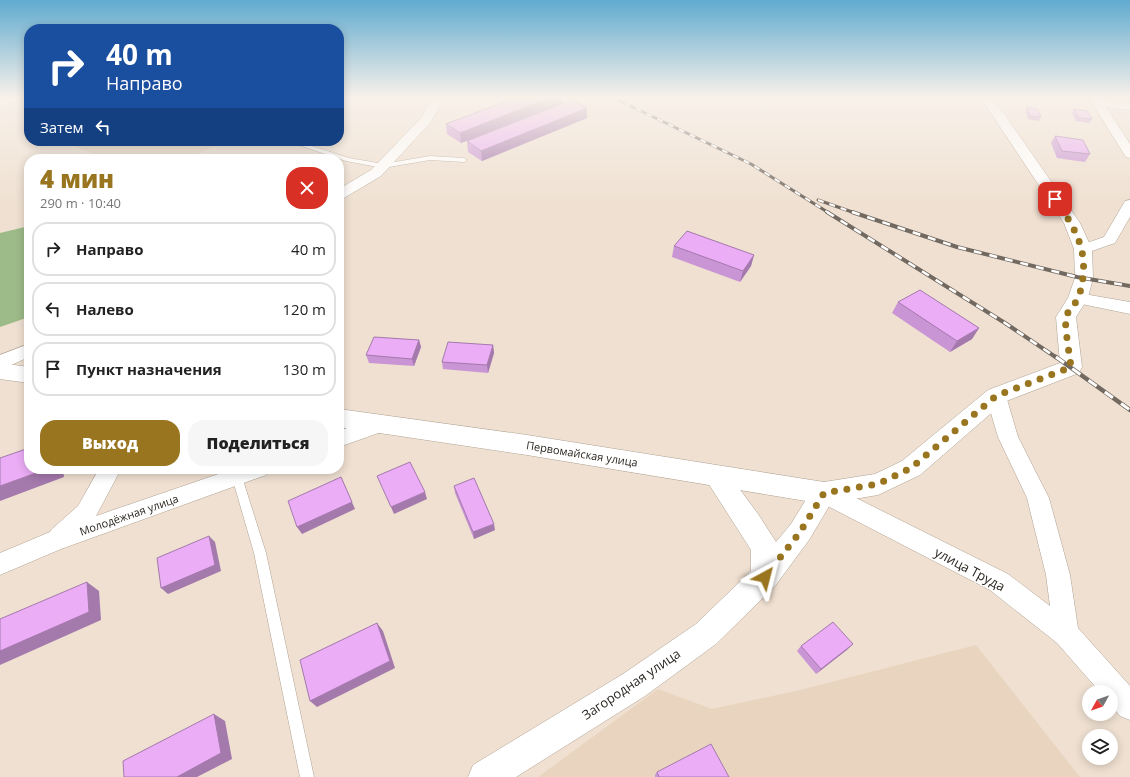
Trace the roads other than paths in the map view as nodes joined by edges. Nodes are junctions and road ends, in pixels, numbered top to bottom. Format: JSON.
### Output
{"nodes":[{"id":1,"x":413,"y":134,"type":"edge"},
{"id":2,"x":1012,"y":134,"type":"edge"},
{"id":3,"x":1118,"y":134,"type":"edge"},
{"id":4,"x":305,"y":146,"type":"edge"},
{"id":5,"x":330,"y":154,"type":"edge"},
{"id":6,"x":1130,"y":154,"type":"edge"},
{"id":7,"x":344,"y":159,"type":"edge"},
{"id":8,"x":464,"y":160,"type":"dead end"},
{"id":9,"x":383,"y":166,"type":"junction"},
{"id":10,"x":344,"y":192,"type":"edge"},
{"id":11,"x":1130,"y":204,"type":"edge"},
{"id":12,"x":1130,"y":234,"type":"edge"},
{"id":13,"x":1110,"y":240,"type":"junction"},
{"id":14,"x":1083,"y":249,"type":"junction"},
{"id":15,"x":1078,"y":298,"type":"junction"},
{"id":16,"x":1130,"y":308,"type":"edge"},
{"id":17,"x":24,"y":352,"type":"edge"},
{"id":18,"x":0,"y":363,"type":"edge"},
{"id":19,"x":0,"y":371,"type":"edge"},
{"id":20,"x":24,"y":374,"type":"edge"},
{"id":21,"x":996,"y":396,"type":"junction"},
{"id":22,"x":344,"y":419,"type":"edge"},
{"id":23,"x":380,"y":424,"type":"junction"},
{"id":24,"x":344,"y":437,"type":"edge"},
{"id":25,"x":107,"y":474,"type":"edge"},
{"id":26,"x":245,"y":474,"type":"edge"},
{"id":27,"x":715,"y":476,"type":"junction"},
{"id":28,"x":237,"y":477,"type":"junction"},
{"id":29,"x":824,"y":493,"type":"junction"},
{"id":30,"x":55,"y":541,"type":"junction"},
{"id":31,"x":0,"y":564,"type":"edge"},
{"id":32,"x":765,"y":577,"type":"junction"},
{"id":33,"x":1066,"y":634,"type":"junction"},
{"id":34,"x":1130,"y":706,"type":"edge"},
{"id":35,"x":307,"y":777,"type":"edge"},
{"id":36,"x":485,"y":777,"type":"edge"}],
"edges":[{"from":1,"to":9,"type":"street"},
{"from":2,"to":14,"type":"main road"},
{"from":3,"to":6,"type":"street"},
{"from":4,"to":5,"type":"lane"},
{"from":7,"to":9,"type":"lane"},
{"from":8,"to":9,"type":"lane"},
{"from":9,"to":10,"type":"street"},
{"from":11,"to":13,"type":"street"},
{"from":12,"to":13,"type":"street"},
{"from":13,"to":14,"type":"street"},
{"from":14,"to":15,"type":"main road"},
{"from":15,"to":16,"type":"street"},
{"from":15,"to":21,"type":"main road","name":"Первомайская улица"},
{"from":17,"to":18,"type":"street"},
{"from":19,"to":20,"type":"main road"},
{"from":21,"to":29,"type":"main road","name":"Первомайская улица"},
{"from":21,"to":33,"type":"street"},
{"from":22,"to":23,"type":"main road","name":"Первомайская улица"},
{"from":23,"to":24,"type":"street"},
{"from":23,"to":27,"type":"main road","name":"Первомайская улица"},
{"from":25,"to":30,"type":"street"},
{"from":26,"to":28,"type":"street","name":"Молодёжная улица"},
{"from":27,"to":29,"type":"main road","name":"Первомайская улица"},
{"from":27,"to":32,"type":"main road"},
{"from":28,"to":30,"type":"street","name":"Молодёжная улица"},
{"from":28,"to":35,"type":"lane"},
{"from":29,"to":32,"type":"main road","name":"Загородная улица"},
{"from":29,"to":33,"type":"street","name":"улица Труда"},
{"from":30,"to":31,"type":"street","name":"Молодёжная улица"},
{"from":32,"to":36,"type":"main road","name":"Загородная улица"},
{"from":33,"to":34,"type":"street","name":"улица Труда"}]}
